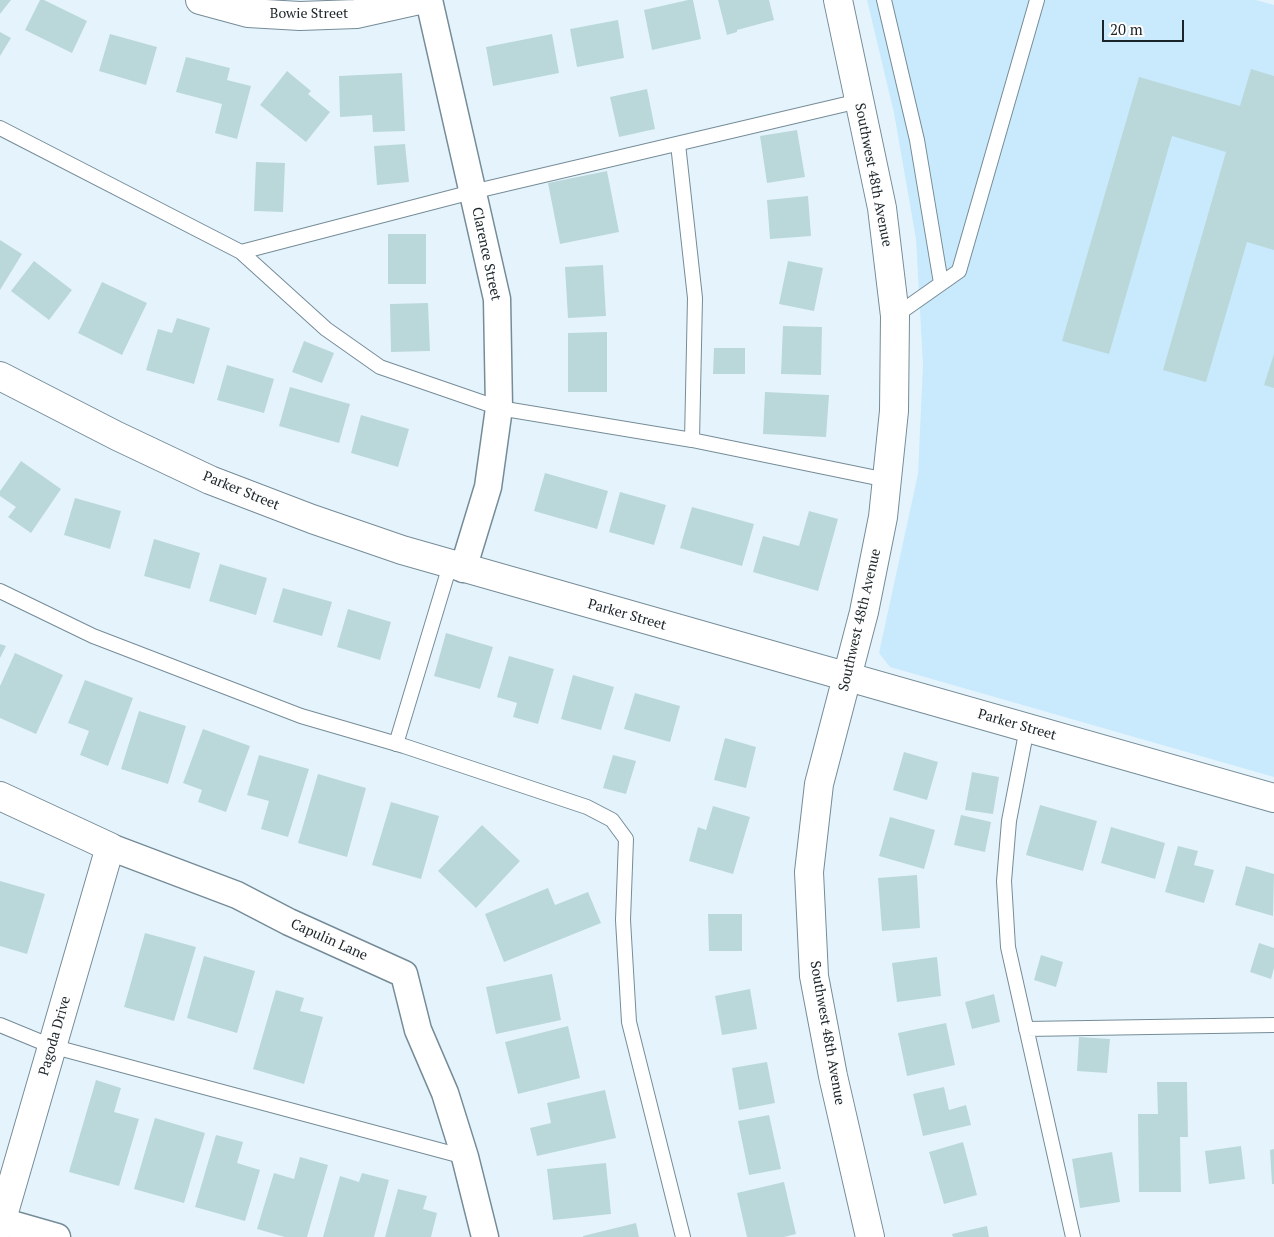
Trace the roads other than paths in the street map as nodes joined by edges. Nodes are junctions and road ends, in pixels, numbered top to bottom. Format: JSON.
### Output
{"nodes":[{"id":1,"x":200,"y":0,"type":"edge"},
{"id":2,"x":419,"y":0,"type":"edge"},
{"id":3,"x":429,"y":0,"type":"edge"},
{"id":4,"x":838,"y":0,"type":"edge"},
{"id":5,"x":884,"y":0,"type":"edge"},
{"id":6,"x":1037,"y":0,"type":"edge"},
{"id":7,"x":859,"y":101,"type":"junction"},
{"id":8,"x":0,"y":128,"type":"edge"},
{"id":9,"x":678,"y":144,"type":"junction"},
{"id":10,"x":472,"y":192,"type":"junction"},
{"id":11,"x":241,"y":252,"type":"junction"},
{"id":12,"x":941,"y":283,"type":"junction"},
{"id":13,"x":895,"y":316,"type":"junction"},
{"id":14,"x":0,"y":376,"type":"edge"},
{"id":15,"x":499,"y":408,"type":"junction"},
{"id":16,"x":692,"y":440,"type":"junction"},
{"id":17,"x":887,"y":480,"type":"junction"},
{"id":18,"x":457,"y":567,"type":"junction"},
{"id":19,"x":0,"y":590,"type":"edge"},
{"id":20,"x":848,"y":676,"type":"junction"},
{"id":21,"x":1027,"y":728,"type":"junction"},
{"id":22,"x":396,"y":744,"type":"junction"},
{"id":23,"x":0,"y":796,"type":"edge"},
{"id":24,"x":1274,"y":798,"type":"edge"},
{"id":25,"x":110,"y":847,"type":"junction"},
{"id":26,"x":0,"y":1025,"type":"edge"},
{"id":27,"x":1274,"y":1025,"type":"edge"},
{"id":28,"x":1026,"y":1029,"type":"junction"},
{"id":29,"x":51,"y":1046,"type":"junction"},
{"id":30,"x":465,"y":1157,"type":"junction"},
{"id":31,"x":1,"y":1223,"type":"edge"},
{"id":32,"x":58,"y":1237,"type":"edge"},
{"id":33,"x":485,"y":1237,"type":"edge"},
{"id":34,"x":683,"y":1237,"type":"edge"},
{"id":35,"x":870,"y":1237,"type":"edge"},
{"id":36,"x":1073,"y":1237,"type":"edge"}],
"edges":[{"from":1,"to":2,"type":"street","name":"Bowie Street"},
{"from":3,"to":10,"type":"street","name":"Clarence Street"},
{"from":4,"to":7,"type":"street","name":"Southwest 48th Avenue"},
{"from":5,"to":12,"type":"lane"},
{"from":6,"to":12,"type":"lane"},
{"from":7,"to":9,"type":"lane"},
{"from":7,"to":13,"type":"street","name":"Southwest 48th Avenue"},
{"from":8,"to":11,"type":"lane"},
{"from":9,"to":10,"type":"lane"},
{"from":9,"to":16,"type":"lane"},
{"from":10,"to":11,"type":"lane"},
{"from":10,"to":15,"type":"street","name":"Clarence Street"},
{"from":11,"to":15,"type":"lane"},
{"from":12,"to":13,"type":"lane"},
{"from":13,"to":17,"type":"street","name":"Southwest 48th Avenue"},
{"from":14,"to":18,"type":"street","name":"Parker Street"},
{"from":15,"to":16,"type":"lane"},
{"from":15,"to":18,"type":"street","name":"Clarence Street"},
{"from":16,"to":17,"type":"lane"},
{"from":17,"to":20,"type":"street","name":"Southwest 48th Avenue"},
{"from":18,"to":20,"type":"street","name":"Parker Street"},
{"from":18,"to":22,"type":"lane"},
{"from":19,"to":22,"type":"lane"},
{"from":20,"to":21,"type":"street","name":"Parker Street"},
{"from":20,"to":35,"type":"street","name":"Southwest 48th Avenue"},
{"from":21,"to":24,"type":"street","name":"Parker Street"},
{"from":21,"to":28,"type":"lane"},
{"from":22,"to":34,"type":"lane"},
{"from":23,"to":25,"type":"street","name":"Capulin Lane"},
{"from":25,"to":29,"type":"street","name":"Pagoda Drive"},
{"from":25,"to":30,"type":"street","name":"Capulin Lane"},
{"from":26,"to":29,"type":"lane"},
{"from":27,"to":28,"type":"lane"},
{"from":28,"to":36,"type":"lane"},
{"from":29,"to":30,"type":"lane"},
{"from":29,"to":31,"type":"street","name":"Pagoda Drive"},
{"from":30,"to":33,"type":"street","name":"Capulin Lane"},
{"from":31,"to":32,"type":"street"}]}
